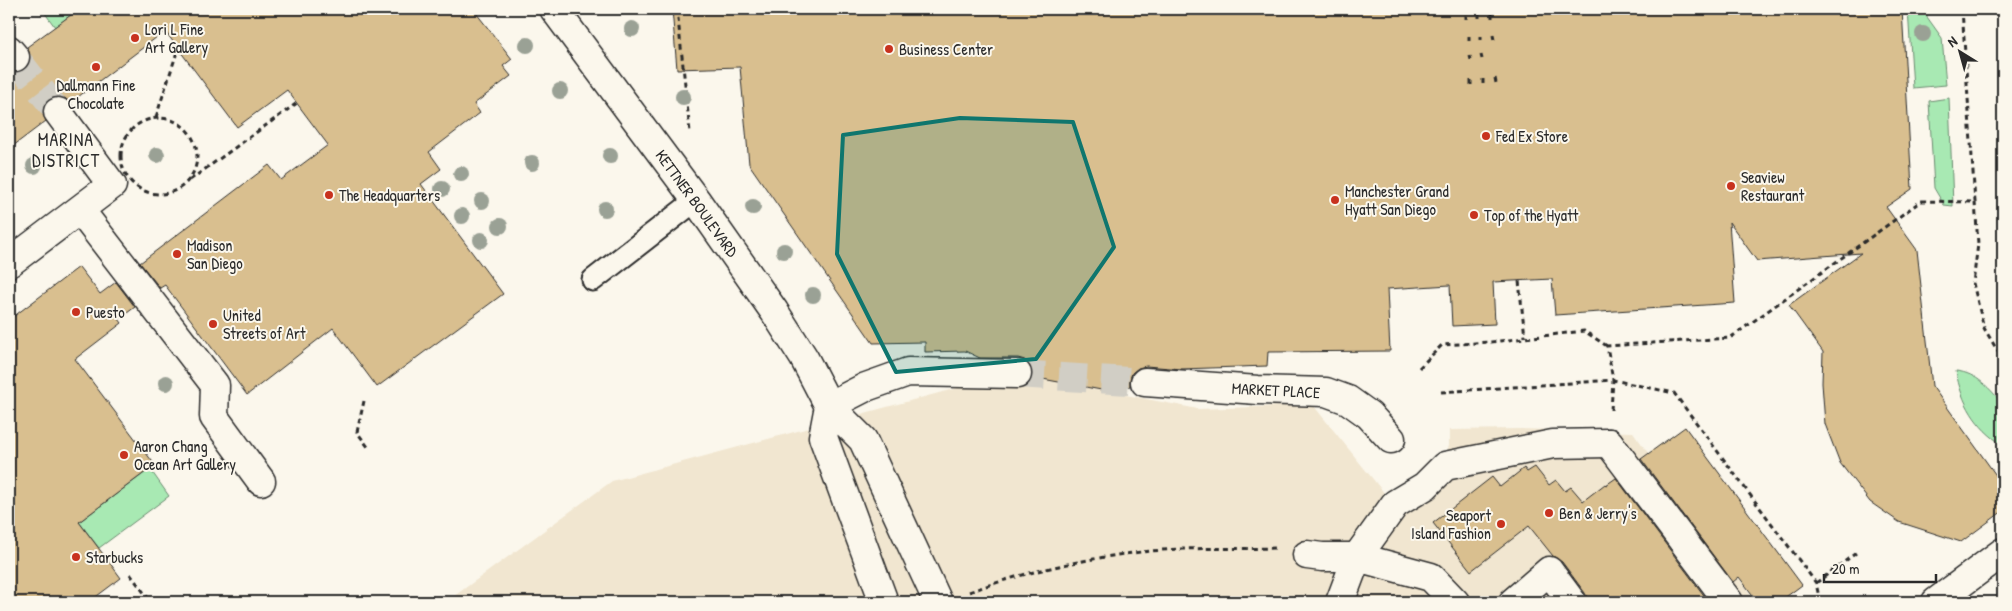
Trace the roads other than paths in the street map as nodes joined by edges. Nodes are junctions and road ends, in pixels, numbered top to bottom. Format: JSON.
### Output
{"nodes":[{"id":1,"x":554,"y":9,"type":"edge"},
{"id":2,"x":58,"y":112,"type":"tunnel mouth"},
{"id":3,"x":696,"y":200,"type":"junction"},
{"id":4,"x":80,"y":210,"type":"junction"},
{"id":5,"x":9,"y":264,"type":"edge"},
{"id":6,"x":593,"y":280,"type":"dead end"},
{"id":7,"x":1018,"y":374,"type":"tunnel mouth"},
{"id":8,"x":1145,"y":382,"type":"tunnel mouth"},
{"id":9,"x":829,"y":406,"type":"junction"},
{"id":10,"x":1391,"y":439,"type":"dead end"},
{"id":11,"x":261,"y":481,"type":"dead end"},
{"id":12,"x":2003,"y":552,"type":"edge"},
{"id":13,"x":1307,"y":555,"type":"dead end"},
{"id":14,"x":1357,"y":557,"type":"junction"},
{"id":15,"x":950,"y":598,"type":"edge"},
{"id":16,"x":884,"y":602,"type":"edge"},
{"id":17,"x":1340,"y":602,"type":"edge"},
{"id":18,"x":1455,"y":602,"type":"edge"},
{"id":19,"x":1513,"y":602,"type":"edge"},
{"id":20,"x":1572,"y":602,"type":"edge"},
{"id":21,"x":1729,"y":602,"type":"edge"},
{"id":22,"x":1936,"y":602,"type":"edge"}],
"edges":[{"from":1,"to":3,"type":"street","name":"KETTNER BOULEVARD"},
{"from":2,"to":4,"type":"street"},
{"from":3,"to":6,"type":"lane"},
{"from":3,"to":9,"type":"street","name":"KETTNER BOULEVARD"},
{"from":4,"to":5,"type":"street"},
{"from":4,"to":11,"type":"street"},
{"from":7,"to":9,"type":"street"},
{"from":8,"to":10,"type":"street","name":"MARKET PLACE"},
{"from":9,"to":15,"type":"street","name":"KETTNER BOULEVARD"},
{"from":9,"to":16,"type":"street"},
{"from":12,"to":22,"type":"street"},
{"from":13,"to":14,"type":"street"},
{"from":14,"to":17,"type":"street"},
{"from":14,"to":18,"type":"street"},
{"from":14,"to":21,"type":"street"},
{"from":19,"to":20,"type":"street"}]}
